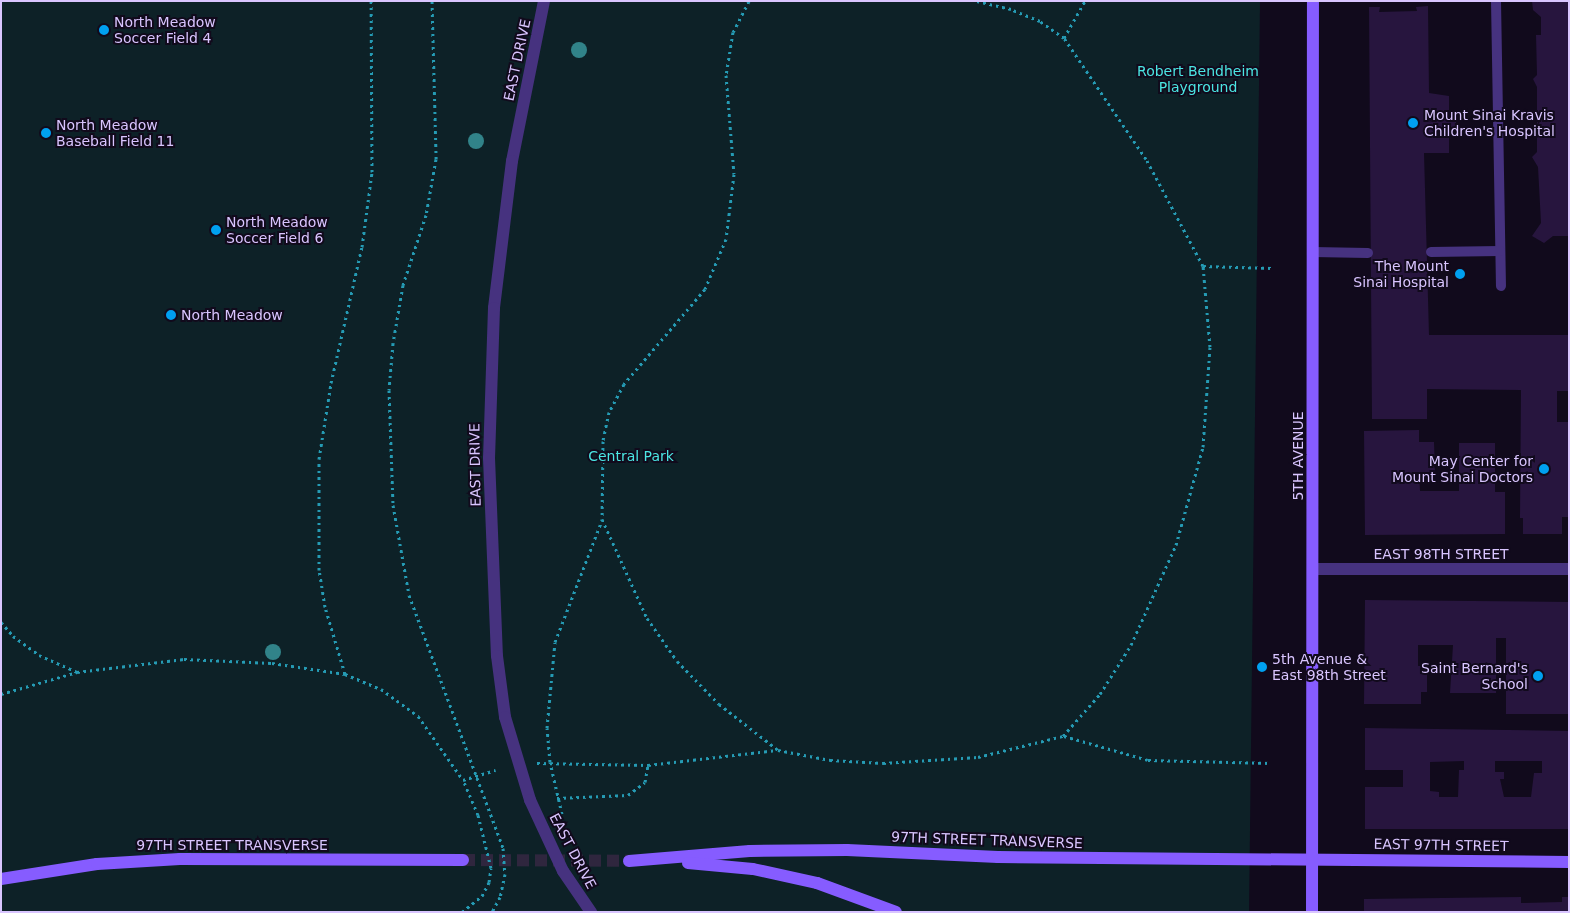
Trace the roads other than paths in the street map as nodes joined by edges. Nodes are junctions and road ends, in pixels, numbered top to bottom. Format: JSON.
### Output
{"nodes":[{"id":1,"x":544,"y":1,"type":"edge"},
{"id":2,"x":1313,"y":1,"type":"edge"},
{"id":3,"x":1496,"y":1,"type":"edge"},
{"id":4,"x":1500,"y":251,"type":"junction"},
{"id":5,"x":1313,"y":252,"type":"junction"},
{"id":6,"x":1431,"y":252,"type":"dead end"},
{"id":7,"x":1368,"y":253,"type":"dead end"},
{"id":8,"x":1501,"y":286,"type":"dead end"},
{"id":9,"x":1313,"y":569,"type":"junction"},
{"id":10,"x":1569,"y":569,"type":"edge"},
{"id":11,"x":464,"y":860,"type":"tunnel mouth"},
{"id":12,"x":660,"y":860,"type":"junction"},
{"id":13,"x":1313,"y":860,"type":"junction"},
{"id":14,"x":629,"y":861,"type":"tunnel mouth"},
{"id":15,"x":1569,"y":862,"type":"edge"},
{"id":16,"x":1,"y":879,"type":"edge"},
{"id":17,"x":592,"y":912,"type":"edge"},
{"id":18,"x":896,"y":912,"type":"edge"},
{"id":19,"x":1312,"y":912,"type":"edge"}],
"edges":[{"from":1,"to":17,"type":"street","name":"EAST DRIVE"},
{"from":2,"to":5,"type":"main road","name":"5TH AVENUE"},
{"from":3,"to":4,"type":"lane"},
{"from":4,"to":6,"type":"lane"},
{"from":4,"to":8,"type":"lane"},
{"from":5,"to":7,"type":"lane"},
{"from":5,"to":9,"type":"main road","name":"5TH AVENUE"},
{"from":9,"to":10,"type":"street","name":"EAST 98TH STREET"},
{"from":9,"to":13,"type":"main road","name":"5TH AVENUE"},
{"from":11,"to":16,"type":"main road","name":"97TH STREET TRANSVERSE"},
{"from":12,"to":13,"type":"main road","name":"97TH STREET TRANSVERSE"},
{"from":12,"to":14,"type":"main road","name":"97TH STREET TRANSVERSE"},
{"from":12,"to":18,"type":"main road","name":"97TH STREET TRANSVERSE"},
{"from":13,"to":15,"type":"main road","name":"EAST 97TH STREET"},
{"from":13,"to":19,"type":"main road","name":"5TH AVENUE"}]}
